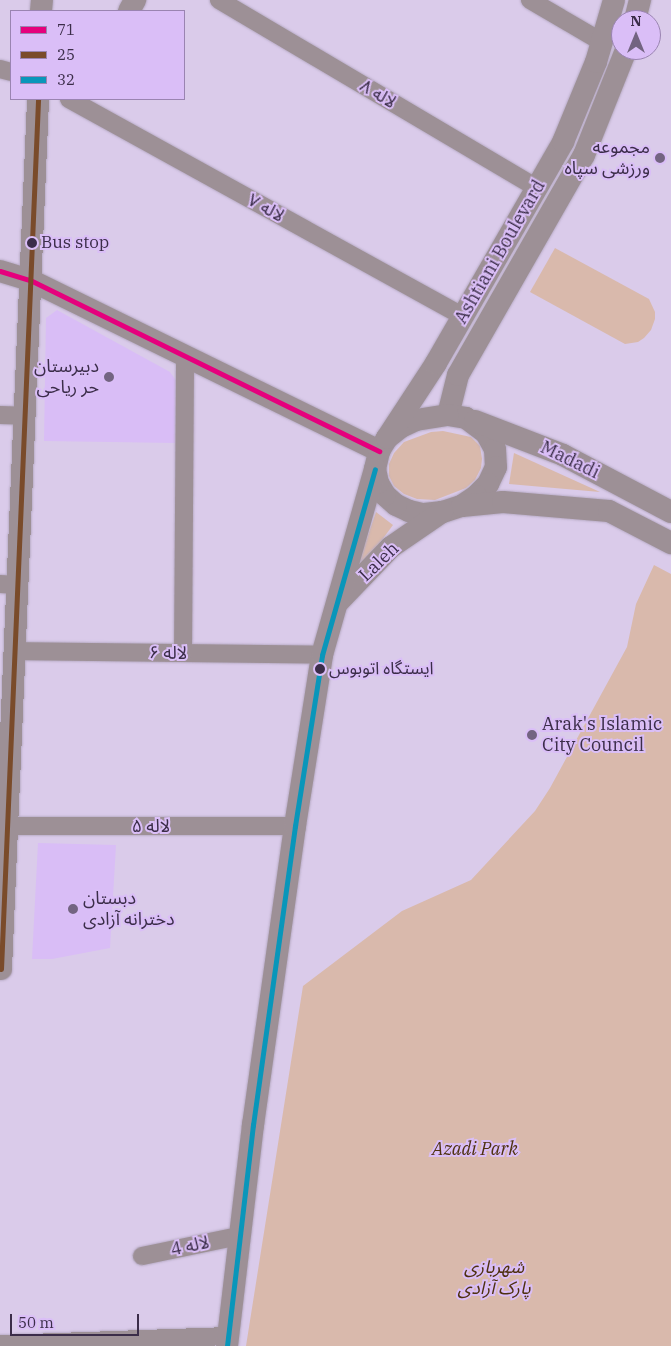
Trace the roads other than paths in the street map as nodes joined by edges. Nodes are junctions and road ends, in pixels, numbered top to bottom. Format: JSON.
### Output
{"nodes":[{"id":1,"x":219,"y":0,"type":"edge"},
{"id":2,"x":530,"y":0,"type":"edge"},
{"id":3,"x":614,"y":0,"type":"edge"},
{"id":4,"x":602,"y":42,"type":"junction"},
{"id":5,"x":622,"y":60,"type":"edge"},
{"id":6,"x":38,"y":100,"type":"edge"},
{"id":7,"x":71,"y":100,"type":"edge"},
{"id":8,"x":537,"y":188,"type":"junction"},
{"id":9,"x":0,"y":271,"type":"edge"},
{"id":10,"x":30,"y":280,"type":"junction"},
{"id":11,"x":462,"y":316,"type":"junction"},
{"id":12,"x":185,"y":358,"type":"junction"},
{"id":13,"x":0,"y":415,"type":"edge"},
{"id":14,"x":24,"y":416,"type":"junction"},
{"id":15,"x":457,"y":416,"type":"junction"},
{"id":16,"x":380,"y":452,"type":"junction"},
{"id":17,"x":451,"y":509,"type":"junction"},
{"id":18,"x":671,"y":512,"type":"edge"},
{"id":19,"x":671,"y":543,"type":"edge"},
{"id":20,"x":9,"y":584,"type":"edge"},
{"id":21,"x":337,"y":604,"type":"junction"},
{"id":22,"x":15,"y":651,"type":"junction"},
{"id":23,"x":182,"y":653,"type":"junction"},
{"id":24,"x":322,"y":655,"type":"junction"},
{"id":25,"x":5,"y":752,"type":"edge"},
{"id":26,"x":7,"y":826,"type":"junction"},
{"id":27,"x":294,"y":826,"type":"junction"},
{"id":28,"x":2,"y":912,"type":"edge"},
{"id":29,"x":1,"y":969,"type":"edge"},
{"id":30,"x":239,"y":1236,"type":"junction"},
{"id":31,"x":142,"y":1256,"type":"dead end"},
{"id":32,"x":228,"y":1341,"type":"edge"},
{"id":33,"x":0,"y":1344,"type":"edge"}],
"edges":[{"from":1,"to":8,"type":"street","name":"لاله ۸"},
{"from":2,"to":4,"type":"street"},
{"from":3,"to":4,"type":"street","name":"Ashtiani Boulevard"},
{"from":4,"to":8,"type":"street","name":"Ashtiani Boulevard"},
{"from":5,"to":15,"type":"street","name":"Ashtiani Boulevard"},
{"from":6,"to":10,"type":"street"},
{"from":7,"to":11,"type":"street","name":"لاله ۷"},
{"from":8,"to":11,"type":"street","name":"Ashtiani Boulevard"},
{"from":9,"to":10,"type":"street"},
{"from":10,"to":12,"type":"street"},
{"from":10,"to":14,"type":"street"},
{"from":11,"to":16,"type":"street","name":"Ashtiani Boulevard"},
{"from":12,"to":16,"type":"street"},
{"from":12,"to":23,"type":"street"},
{"from":13,"to":14,"type":"street"},
{"from":14,"to":20,"type":"street"},
{"from":15,"to":16,"type":"street"},
{"from":15,"to":17,"type":"street"},
{"from":15,"to":18,"type":"street","name":"Madadi"},
{"from":16,"to":17,"type":"street"},
{"from":16,"to":21,"type":"street","name":"Laleh"},
{"from":17,"to":19,"type":"street","name":"Madadi"},
{"from":17,"to":21,"type":"street","name":"Laleh"},
{"from":20,"to":22,"type":"street"},
{"from":21,"to":24,"type":"street"},
{"from":22,"to":23,"type":"street","name":"لاله ۶"},
{"from":22,"to":25,"type":"street"},
{"from":23,"to":24,"type":"street","name":"لاله ۶"},
{"from":24,"to":27,"type":"street"},
{"from":25,"to":26,"type":"street"},
{"from":26,"to":27,"type":"street","name":"لاله ۵"},
{"from":26,"to":28,"type":"street"},
{"from":27,"to":30,"type":"street"},
{"from":28,"to":29,"type":"street"},
{"from":30,"to":31,"type":"street","name":"لاله 4"},
{"from":30,"to":32,"type":"street"},
{"from":32,"to":33,"type":"street"}]}
